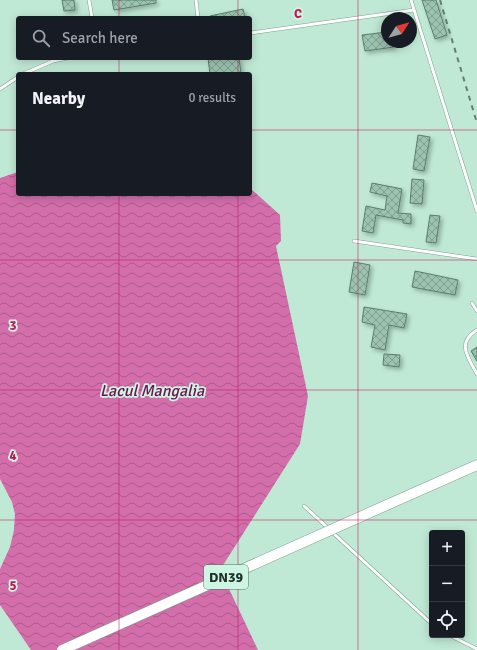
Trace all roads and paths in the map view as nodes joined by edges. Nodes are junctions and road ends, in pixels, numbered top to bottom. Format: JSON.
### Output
{"nodes":[{"id":1,"x":89,"y":0,"type":"edge"},
{"id":2,"x":196,"y":0,"type":"edge"},
{"id":3,"x":411,"y":0,"type":"edge"},
{"id":4,"x":414,"y":10,"type":"junction"},
{"id":5,"x":92,"y":16,"type":"edge"},
{"id":6,"x":198,"y":16,"type":"edge"},
{"id":7,"x":252,"y":33,"type":"edge"},
{"id":8,"x":58,"y":60,"type":"edge"},
{"id":9,"x":28,"y":72,"type":"edge"},
{"id":10,"x":16,"y":78,"type":"edge"},
{"id":11,"x":0,"y":88,"type":"edge"},
{"id":12,"x":477,"y":211,"type":"edge"},
{"id":13,"x":354,"y":240,"type":"dead end"},
{"id":14,"x":477,"y":259,"type":"edge"},
{"id":15,"x":472,"y":303,"type":"dead end"},
{"id":16,"x":477,"y":312,"type":"edge"},
{"id":17,"x":477,"y":330,"type":"edge"},
{"id":18,"x":477,"y":374,"type":"edge"},
{"id":19,"x":477,"y":465,"type":"edge"},
{"id":20,"x":304,"y":506,"type":"dead end"},
{"id":21,"x":429,"y":621,"type":"edge"},
{"id":22,"x":454,"y":638,"type":"edge"},
{"id":23,"x":477,"y":649,"type":"edge"},
{"id":24,"x":62,"y":650,"type":"edge"}],
"edges":[{"from":1,"to":5,"type":"lane"},
{"from":2,"to":6,"type":"lane"},
{"from":3,"to":4,"type":"lane"},
{"from":4,"to":7,"type":"lane"},
{"from":4,"to":12,"type":"lane"},
{"from":8,"to":9,"type":"lane"},
{"from":10,"to":11,"type":"lane"},
{"from":13,"to":14,"type":"lane"},
{"from":15,"to":16,"type":"lane"},
{"from":17,"to":18,"type":"lane"},
{"from":19,"to":24,"type":"highway","number":"DN39","bridge":true},
{"from":20,"to":21,"type":"lane"},
{"from":22,"to":23,"type":"lane"}]}
